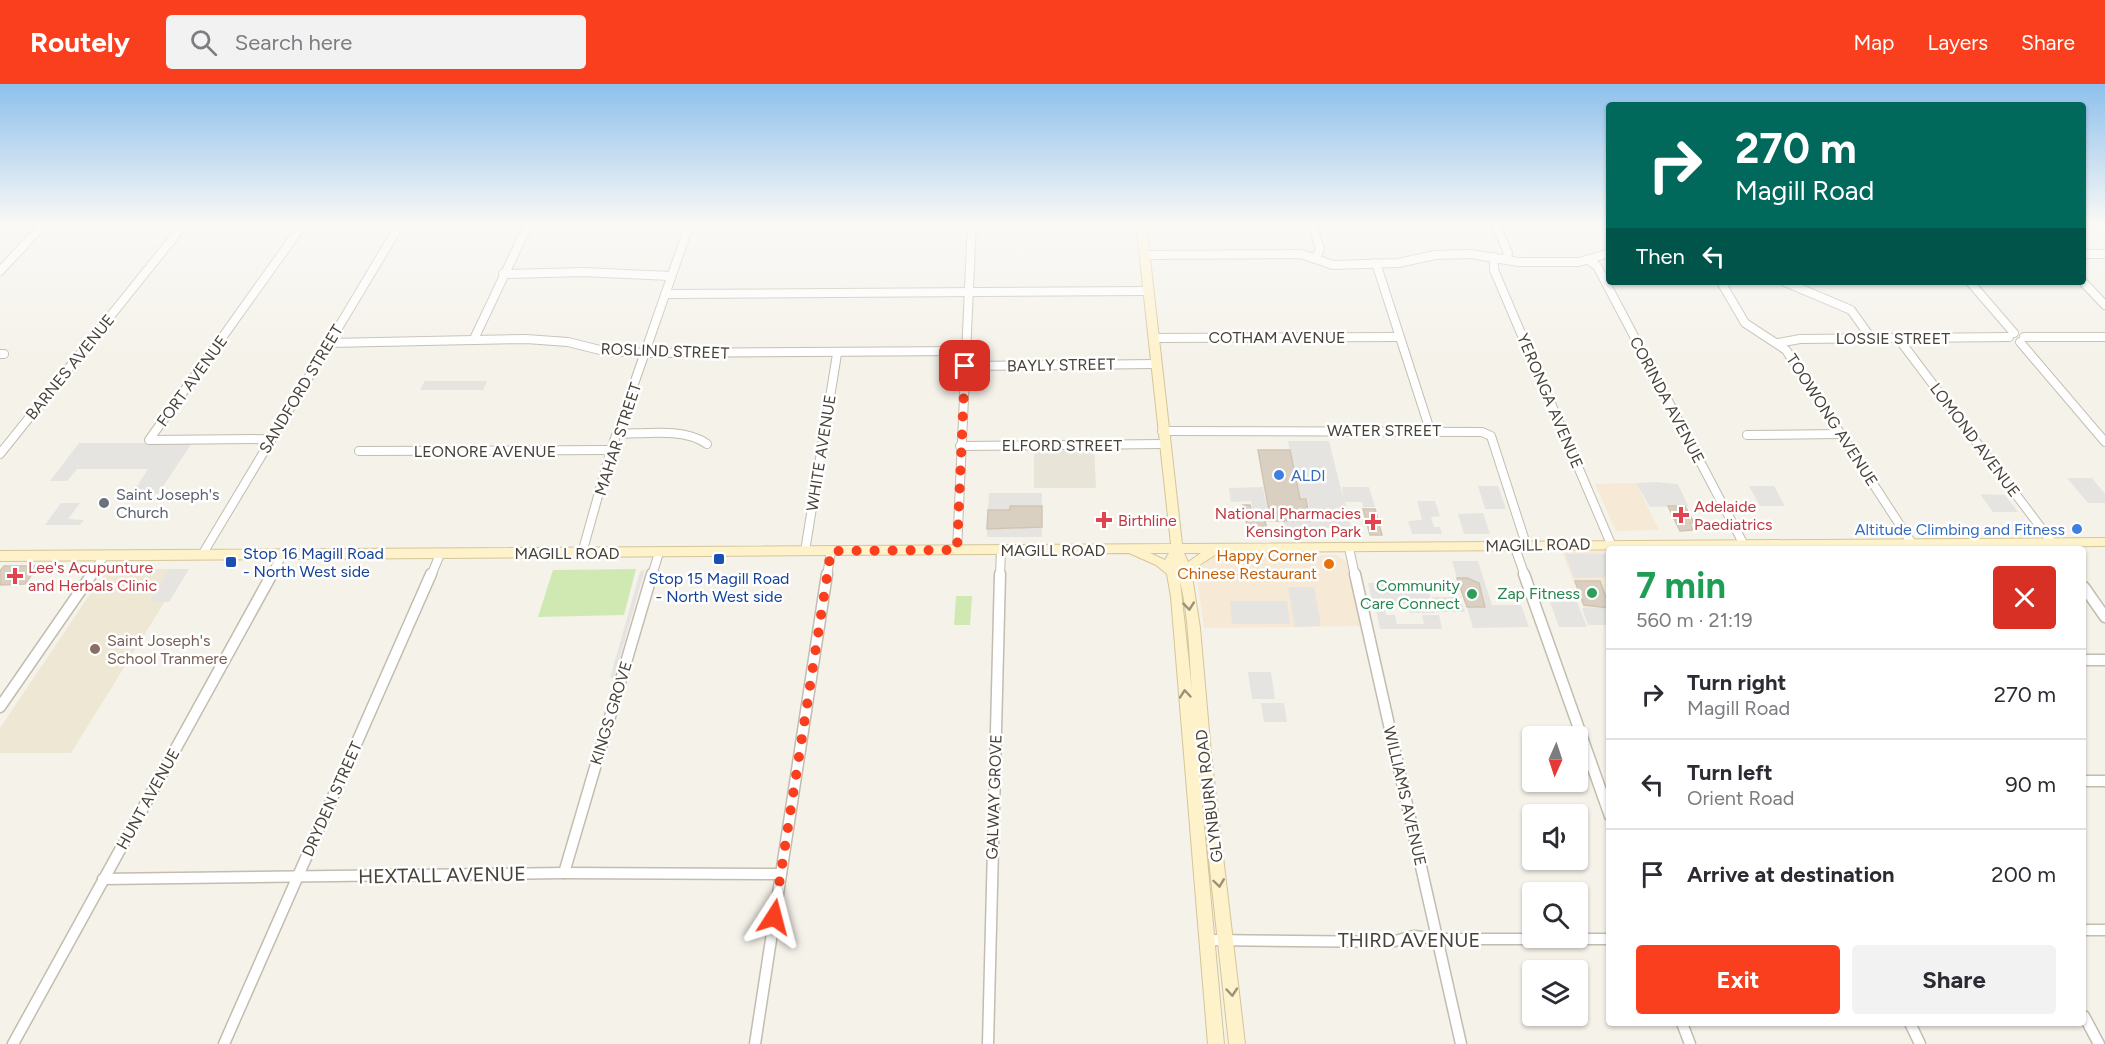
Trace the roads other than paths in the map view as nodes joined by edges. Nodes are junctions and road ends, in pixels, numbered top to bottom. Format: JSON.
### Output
{"nodes":[{"id":1,"x":149,"y":268,"type":"edge"},
{"id":2,"x":272,"y":268,"type":"edge"},
{"id":3,"x":374,"y":268,"type":"edge"},
{"id":4,"x":506,"y":268,"type":"edge"},
{"id":5,"x":673,"y":268,"type":"edge"},
{"id":6,"x":969,"y":268,"type":"edge"},
{"id":7,"x":1146,"y":268,"type":"edge"},
{"id":8,"x":1377,"y":268,"type":"edge"},
{"id":9,"x":1494,"y":268,"type":"edge"},
{"id":10,"x":1598,"y":268,"type":"edge"},
{"id":11,"x":503,"y":274,"type":"junction"},
{"id":12,"x":670,"y":276,"type":"junction"},
{"id":13,"x":1606,"y":283,"type":"edge"},
{"id":14,"x":1607,"y":285,"type":"edge"},
{"id":15,"x":1723,"y":285,"type":"edge"},
{"id":16,"x":1792,"y":285,"type":"edge"},
{"id":17,"x":1972,"y":285,"type":"edge"},
{"id":18,"x":2086,"y":285,"type":"edge"},
{"id":19,"x":1148,"y":291,"type":"junction"},
{"id":20,"x":968,"y":292,"type":"junction"},
{"id":21,"x":664,"y":294,"type":"junction"},
{"id":22,"x":2105,"y":305,"type":"edge"},
{"id":23,"x":2011,"y":335,"type":"junction"},
{"id":24,"x":1399,"y":337,"type":"junction"},
{"id":25,"x":2105,"y":337,"type":"edge"},
{"id":26,"x":1155,"y":338,"type":"junction"},
{"id":27,"x":1871,"y":338,"type":"junction"},
{"id":28,"x":1898,"y":338,"type":"junction"},
{"id":29,"x":474,"y":339,"type":"junction"},
{"id":30,"x":2022,"y":340,"type":"junction"},
{"id":31,"x":1778,"y":342,"type":"junction"},
{"id":32,"x":329,"y":343,"type":"junction"},
{"id":33,"x":966,"y":351,"type":"junction"},
{"id":34,"x":647,"y":353,"type":"junction"},
{"id":35,"x":837,"y":354,"type":"junction"},
{"id":36,"x":1157,"y":364,"type":"junction"},
{"id":37,"x":965,"y":366,"type":"junction"},
{"id":38,"x":1430,"y":430,"type":"junction"},
{"id":39,"x":1162,"y":431,"type":"junction"},
{"id":40,"x":617,"y":434,"type":"junction"},
{"id":41,"x":1841,"y":434,"type":"junction"},
{"id":42,"x":1747,"y":435,"type":"dead end"},
{"id":43,"x":270,"y":439,"type":"junction"},
{"id":44,"x":2105,"y":442,"type":"edge"},
{"id":45,"x":707,"y":444,"type":"dead end"},
{"id":46,"x":1164,"y":444,"type":"junction"},
{"id":47,"x":960,"y":446,"type":"junction"},
{"id":48,"x":611,"y":450,"type":"junction"},
{"id":49,"x":359,"y":451,"type":"dead end"},
{"id":50,"x":0,"y":454,"type":"edge"},
{"id":51,"x":1911,"y":542,"type":"junction"},
{"id":52,"x":2105,"y":542,"type":"edge"},
{"id":53,"x":1743,"y":543,"type":"junction"},
{"id":54,"x":1520,"y":544,"type":"junction"},
{"id":55,"x":1611,"y":544,"type":"junction"},
{"id":56,"x":1684,"y":546,"type":"edge"},
{"id":57,"x":1815,"y":546,"type":"edge"},
{"id":58,"x":2054,"y":546,"type":"edge"},
{"id":59,"x":1349,"y":548,"type":"junction"},
{"id":60,"x":1177,"y":549,"type":"junction"},
{"id":61,"x":1219,"y":549,"type":"junction"},
{"id":62,"x":957,"y":550,"type":"junction"},
{"id":63,"x":1001,"y":550,"type":"junction"},
{"id":64,"x":1131,"y":550,"type":"junction"},
{"id":65,"x":805,"y":551,"type":"junction"},
{"id":66,"x":831,"y":551,"type":"junction"},
{"id":67,"x":659,"y":552,"type":"junction"},
{"id":68,"x":582,"y":553,"type":"junction"},
{"id":69,"x":440,"y":554,"type":"junction"},
{"id":70,"x":202,"y":555,"type":"junction"},
{"id":71,"x":282,"y":555,"type":"junction"},
{"id":72,"x":0,"y":556,"type":"edge"},
{"id":73,"x":104,"y":556,"type":"junction"},
{"id":74,"x":1179,"y":575,"type":"junction"},
{"id":75,"x":2086,"y":590,"type":"edge"},
{"id":76,"x":2105,"y":617,"type":"edge"},
{"id":77,"x":2086,"y":660,"type":"edge"},
{"id":78,"x":2105,"y":660,"type":"edge"},
{"id":79,"x":0,"y":707,"type":"edge"},
{"id":80,"x":1197,"y":750,"type":"junction"},
{"id":81,"x":2086,"y":781,"type":"edge"},
{"id":82,"x":2105,"y":781,"type":"edge"},
{"id":83,"x":1606,"y":804,"type":"edge"},
{"id":84,"x":564,"y":873,"type":"junction"},
{"id":85,"x":781,"y":874,"type":"junction"},
{"id":86,"x":297,"y":877,"type":"junction"},
{"id":87,"x":103,"y":879,"type":"junction"},
{"id":88,"x":2086,"y":930,"type":"edge"},
{"id":89,"x":2105,"y":930,"type":"edge"},
{"id":90,"x":1438,"y":939,"type":"junction"},
{"id":91,"x":1606,"y":939,"type":"edge"},
{"id":92,"x":1208,"y":940,"type":"junction"},
{"id":93,"x":1227,"y":940,"type":"junction"},
{"id":94,"x":2086,"y":1021,"type":"edge"},
{"id":95,"x":1683,"y":1026,"type":"edge"},
{"id":96,"x":1911,"y":1026,"type":"edge"},
{"id":97,"x":13,"y":1044,"type":"edge"},
{"id":98,"x":224,"y":1044,"type":"edge"},
{"id":99,"x":755,"y":1044,"type":"edge"},
{"id":100,"x":988,"y":1044,"type":"edge"},
{"id":101,"x":1216,"y":1044,"type":"edge"},
{"id":102,"x":1237,"y":1044,"type":"edge"},
{"id":103,"x":1461,"y":1044,"type":"edge"},
{"id":104,"x":1689,"y":1044,"type":"edge"},
{"id":105,"x":1920,"y":1044,"type":"edge"},
{"id":106,"x":2099,"y":1044,"type":"edge"}],
"edges":[{"from":1,"to":50,"type":"street","name":"BARNES AVENUE"},
{"from":2,"to":43,"type":"street","name":"FORT AVENUE"},
{"from":3,"to":32,"type":"street","name":"SANDFORD STREET"},
{"from":4,"to":11,"type":"street"},
{"from":5,"to":12,"type":"street","name":"MAHAR STREET"},
{"from":6,"to":20,"type":"street"},
{"from":7,"to":19,"type":"main road","name":"GLYNBURN ROAD"},
{"from":8,"to":24,"type":"street"},
{"from":9,"to":55,"type":"street","name":"YERONGA AVENUE"},
{"from":10,"to":13,"type":"street","name":"CORINDA AVENUE"},
{"from":11,"to":12,"type":"street"},
{"from":11,"to":29,"type":"street"},
{"from":12,"to":21,"type":"street","name":"MAHAR STREET"},
{"from":14,"to":53,"type":"street","name":"CORINDA AVENUE"},
{"from":15,"to":31,"type":"street","name":"TOOWONG AVENUE"},
{"from":16,"to":27,"type":"street"},
{"from":17,"to":23,"type":"street"},
{"from":18,"to":22,"type":"street"},
{"from":19,"to":20,"type":"street"},
{"from":19,"to":26,"type":"main road","name":"GLYNBURN ROAD"},
{"from":20,"to":21,"type":"street"},
{"from":20,"to":33,"type":"street"},
{"from":21,"to":34,"type":"street","name":"MAHAR STREET"},
{"from":23,"to":28,"type":"street","name":"LOSSIE STREET"},
{"from":23,"to":30,"type":"street"},
{"from":24,"to":26,"type":"street","name":"COTHAM AVENUE"},
{"from":24,"to":38,"type":"street"},
{"from":25,"to":30,"type":"street"},
{"from":26,"to":36,"type":"main road","name":"GLYNBURN ROAD"},
{"from":27,"to":28,"type":"street","name":"LOSSIE STREET"},
{"from":27,"to":31,"type":"street","name":"LOSSIE STREET"},
{"from":28,"to":58,"type":"street","name":"LOMOND AVENUE"},
{"from":29,"to":32,"type":"street","name":"ROSLIND STREET"},
{"from":29,"to":34,"type":"street","name":"ROSLIND STREET"},
{"from":30,"to":44,"type":"street"},
{"from":31,"to":41,"type":"street","name":"TOOWONG AVENUE"},
{"from":32,"to":43,"type":"street","name":"SANDFORD STREET"},
{"from":33,"to":35,"type":"street","name":"ROSLIND STREET"},
{"from":33,"to":37,"type":"street"},
{"from":34,"to":35,"type":"street","name":"ROSLIND STREET"},
{"from":34,"to":40,"type":"street","name":"MAHAR STREET"},
{"from":35,"to":65,"type":"street","name":"WHITE AVENUE"},
{"from":36,"to":37,"type":"street","name":"BAYLY STREET"},
{"from":36,"to":39,"type":"main road","name":"GLYNBURN ROAD"},
{"from":37,"to":47,"type":"street"},
{"from":38,"to":39,"type":"street","name":"WATER STREET"},
{"from":38,"to":54,"type":"street","name":"WATER STREET"},
{"from":39,"to":46,"type":"main road","name":"GLYNBURN ROAD"},
{"from":40,"to":45,"type":"street"},
{"from":40,"to":48,"type":"street","name":"MAHAR STREET"},
{"from":41,"to":42,"type":"street"},
{"from":41,"to":51,"type":"street","name":"TOOWONG AVENUE"},
{"from":43,"to":70,"type":"street","name":"SANDFORD STREET"},
{"from":46,"to":47,"type":"street","name":"ELFORD STREET"},
{"from":46,"to":60,"type":"main road","name":"GLYNBURN ROAD"},
{"from":47,"to":62,"type":"street"},
{"from":48,"to":49,"type":"street","name":"LEONORE AVENUE"},
{"from":48,"to":68,"type":"street","name":"MAHAR STREET"},
{"from":51,"to":57,"type":"main road","name":"MAGILL ROAD"},
{"from":51,"to":58,"type":"main road","name":"MAGILL ROAD"},
{"from":52,"to":58,"type":"main road","name":"MAGILL ROAD"},
{"from":53,"to":56,"type":"main road","name":"MAGILL ROAD"},
{"from":53,"to":57,"type":"main road","name":"MAGILL ROAD"},
{"from":54,"to":55,"type":"main road","name":"MAGILL ROAD"},
{"from":54,"to":59,"type":"main road","name":"MAGILL ROAD"},
{"from":54,"to":83,"type":"street"},
{"from":55,"to":56,"type":"main road","name":"MAGILL ROAD"},
{"from":59,"to":61,"type":"main road","name":"MAGILL ROAD"},
{"from":59,"to":90,"type":"street","name":"WILLIAMS AVENUE"},
{"from":60,"to":61,"type":"main road","name":"MAGILL ROAD"},
{"from":60,"to":64,"type":"main road","name":"MAGILL ROAD"},
{"from":60,"to":74,"type":"main road","name":"GLYNBURN ROAD"},
{"from":61,"to":74,"type":"main road"},
{"from":62,"to":63,"type":"main road","name":"MAGILL ROAD"},
{"from":62,"to":66,"type":"main road","name":"MAGILL ROAD"},
{"from":63,"to":64,"type":"main road","name":"MAGILL ROAD"},
{"from":63,"to":100,"type":"street","name":"GALWAY GROVE"},
{"from":64,"to":74,"type":"main road"},
{"from":65,"to":66,"type":"main road","name":"MAGILL ROAD"},
{"from":65,"to":67,"type":"main road","name":"MAGILL ROAD"},
{"from":66,"to":85,"type":"street"},
{"from":67,"to":68,"type":"main road","name":"MAGILL ROAD"},
{"from":67,"to":84,"type":"street","name":"KINGS GROVE"},
{"from":68,"to":69,"type":"main road","name":"MAGILL ROAD"},
{"from":69,"to":71,"type":"main road","name":"MAGILL ROAD"},
{"from":69,"to":86,"type":"street","name":"DRYDEN STREET"},
{"from":70,"to":71,"type":"main road","name":"MAGILL ROAD"},
{"from":70,"to":73,"type":"main road","name":"MAGILL ROAD"},
{"from":71,"to":87,"type":"street","name":"HUNT AVENUE"},
{"from":72,"to":73,"type":"main road","name":"MAGILL ROAD"},
{"from":73,"to":79,"type":"street"},
{"from":74,"to":80,"type":"main road","name":"GLYNBURN ROAD"},
{"from":75,"to":76,"type":"street"},
{"from":77,"to":78,"type":"street"},
{"from":80,"to":92,"type":"main road","name":"GLYNBURN ROAD"},
{"from":80,"to":93,"type":"main road","name":"GLYNBURN ROAD","one_way":true},
{"from":81,"to":82,"type":"street"},
{"from":84,"to":85,"type":"street","name":"HEXTALL AVENUE"},
{"from":84,"to":86,"type":"street","name":"HEXTALL AVENUE"},
{"from":85,"to":99,"type":"street"},
{"from":86,"to":87,"type":"street","name":"HEXTALL AVENUE"},
{"from":86,"to":98,"type":"street","name":"DRYDEN STREET"},
{"from":87,"to":97,"type":"street","name":"HUNT AVENUE"},
{"from":88,"to":89,"type":"street"},
{"from":90,"to":91,"type":"street","name":"THIRD AVENUE"},
{"from":90,"to":93,"type":"street","name":"THIRD AVENUE"},
{"from":90,"to":103,"type":"street","name":"WILLIAMS AVENUE"},
{"from":92,"to":93,"type":"street","name":"THIRD AVENUE"},
{"from":92,"to":101,"type":"main road","name":"GLYNBURN ROAD"},
{"from":93,"to":102,"type":"main road","name":"GLYNBURN ROAD","one_way":true},
{"from":94,"to":106,"type":"street"},
{"from":95,"to":104,"type":"street"},
{"from":96,"to":105,"type":"street"}]}
